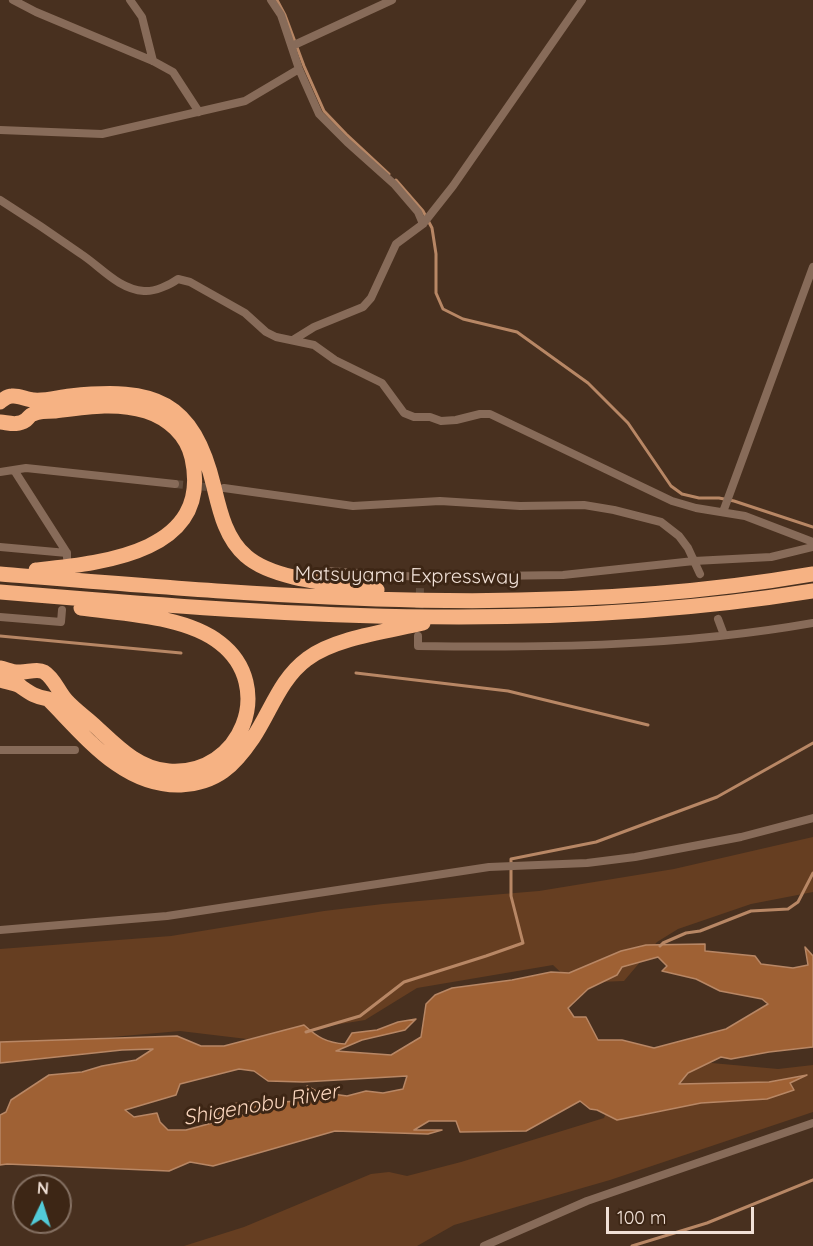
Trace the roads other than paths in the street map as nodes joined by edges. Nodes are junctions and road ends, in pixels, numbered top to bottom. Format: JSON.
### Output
{"nodes":[{"id":1,"x":13,"y":0,"type":"edge"},
{"id":2,"x":130,"y":0,"type":"edge"},
{"id":3,"x":271,"y":0,"type":"edge"},
{"id":4,"x":392,"y":0,"type":"edge"},
{"id":5,"x":582,"y":0,"type":"edge"},
{"id":6,"x":292,"y":46,"type":"junction"},
{"id":7,"x":153,"y":61,"type":"junction"},
{"id":8,"x":299,"y":69,"type":"junction"},
{"id":9,"x":199,"y":112,"type":"junction"},
{"id":10,"x":0,"y":130,"type":"edge"},
{"id":11,"x":0,"y":200,"type":"edge"},
{"id":12,"x":423,"y":224,"type":"junction"},
{"id":13,"x":813,"y":267,"type":"edge"},
{"id":14,"x":293,"y":340,"type":"junction"},
{"id":15,"x":0,"y":402,"type":"edge"},
{"id":16,"x":0,"y":422,"type":"edge"},
{"id":17,"x":14,"y":470,"type":"junction"},
{"id":18,"x":0,"y":472,"type":"edge"},
{"id":19,"x":175,"y":484,"type":"tunnel mouth"},
{"id":20,"x":224,"y":488,"type":"tunnel mouth"},
{"id":21,"x":723,"y":512,"type":"junction"},
{"id":22,"x":813,"y":542,"type":"edge"},
{"id":23,"x":0,"y":547,"type":"edge"},
{"id":24,"x":813,"y":547,"type":"edge"},
{"id":25,"x":694,"y":561,"type":"junction"},
{"id":26,"x":328,"y":571,"type":"dead end"},
{"id":27,"x":0,"y":574,"type":"edge"},
{"id":28,"x":700,"y":574,"type":"dead end"},
{"id":29,"x":813,"y":574,"type":"edge"},
{"id":30,"x":420,"y":577,"type":"junction"},
{"id":31,"x":420,"y":588,"type":"tunnel mouth"},
{"id":32,"x":813,"y":591,"type":"edge"},
{"id":33,"x":0,"y":593,"type":"edge"},
{"id":34,"x":440,"y":601,"type":"junction"},
{"id":35,"x":62,"y":610,"type":"dead end"},
{"id":36,"x":0,"y":618,"type":"edge"},
{"id":37,"x":441,"y":619,"type":"junction"},
{"id":38,"x":718,"y":619,"type":"dead end"},
{"id":39,"x":813,"y":623,"type":"edge"},
{"id":40,"x":724,"y":635,"type":"junction"},
{"id":41,"x":418,"y":636,"type":"dead end"},
{"id":42,"x":0,"y":668,"type":"edge"},
{"id":43,"x":0,"y":680,"type":"edge"},
{"id":44,"x":0,"y":750,"type":"edge"},
{"id":45,"x":75,"y":750,"type":"dead end"},
{"id":46,"x":813,"y":818,"type":"edge"},
{"id":47,"x":0,"y":930,"type":"edge"},
{"id":48,"x":813,"y":1123,"type":"edge"},
{"id":49,"x":484,"y":1246,"type":"edge"}],
"edges":[{"from":1,"to":7,"type":"street"},
{"from":2,"to":7,"type":"street"},
{"from":3,"to":6,"type":"street"},
{"from":4,"to":6,"type":"street"},
{"from":5,"to":12,"type":"street"},
{"from":6,"to":8,"type":"street"},
{"from":7,"to":9,"type":"street"},
{"from":8,"to":9,"type":"street"},
{"from":8,"to":12,"type":"street"},
{"from":9,"to":10,"type":"street"},
{"from":11,"to":14,"type":"street"},
{"from":12,"to":14,"type":"street"},
{"from":13,"to":21,"type":"street"},
{"from":14,"to":21,"type":"street"},
{"from":15,"to":34,"type":"highway"},
{"from":16,"to":27,"type":"highway"},
{"from":17,"to":18,"type":"street"},
{"from":17,"to":19,"type":"street"},
{"from":17,"to":23,"type":"street"},
{"from":20,"to":25,"type":"street"},
{"from":21,"to":22,"type":"street"},
{"from":24,"to":25,"type":"street"},
{"from":25,"to":28,"type":"street"},
{"from":25,"to":30,"type":"street"},
{"from":26,"to":30,"type":"street"},
{"from":27,"to":34,"type":"highway","name":"Matsuyama Expressway"},
{"from":29,"to":34,"type":"highway","name":"Matsuyama Expressway"},
{"from":30,"to":31,"type":"street"},
{"from":32,"to":37,"type":"highway","name":"Matsuyama Expressway"},
{"from":33,"to":37,"type":"highway","name":"Matsuyama Expressway"},
{"from":33,"to":42,"type":"highway"},
{"from":35,"to":36,"type":"street"},
{"from":37,"to":43,"type":"highway"},
{"from":38,"to":40,"type":"street"},
{"from":39,"to":40,"type":"street"},
{"from":40,"to":41,"type":"street"},
{"from":44,"to":45,"type":"street"},
{"from":46,"to":47,"type":"street"},
{"from":48,"to":49,"type":"street"}]}
